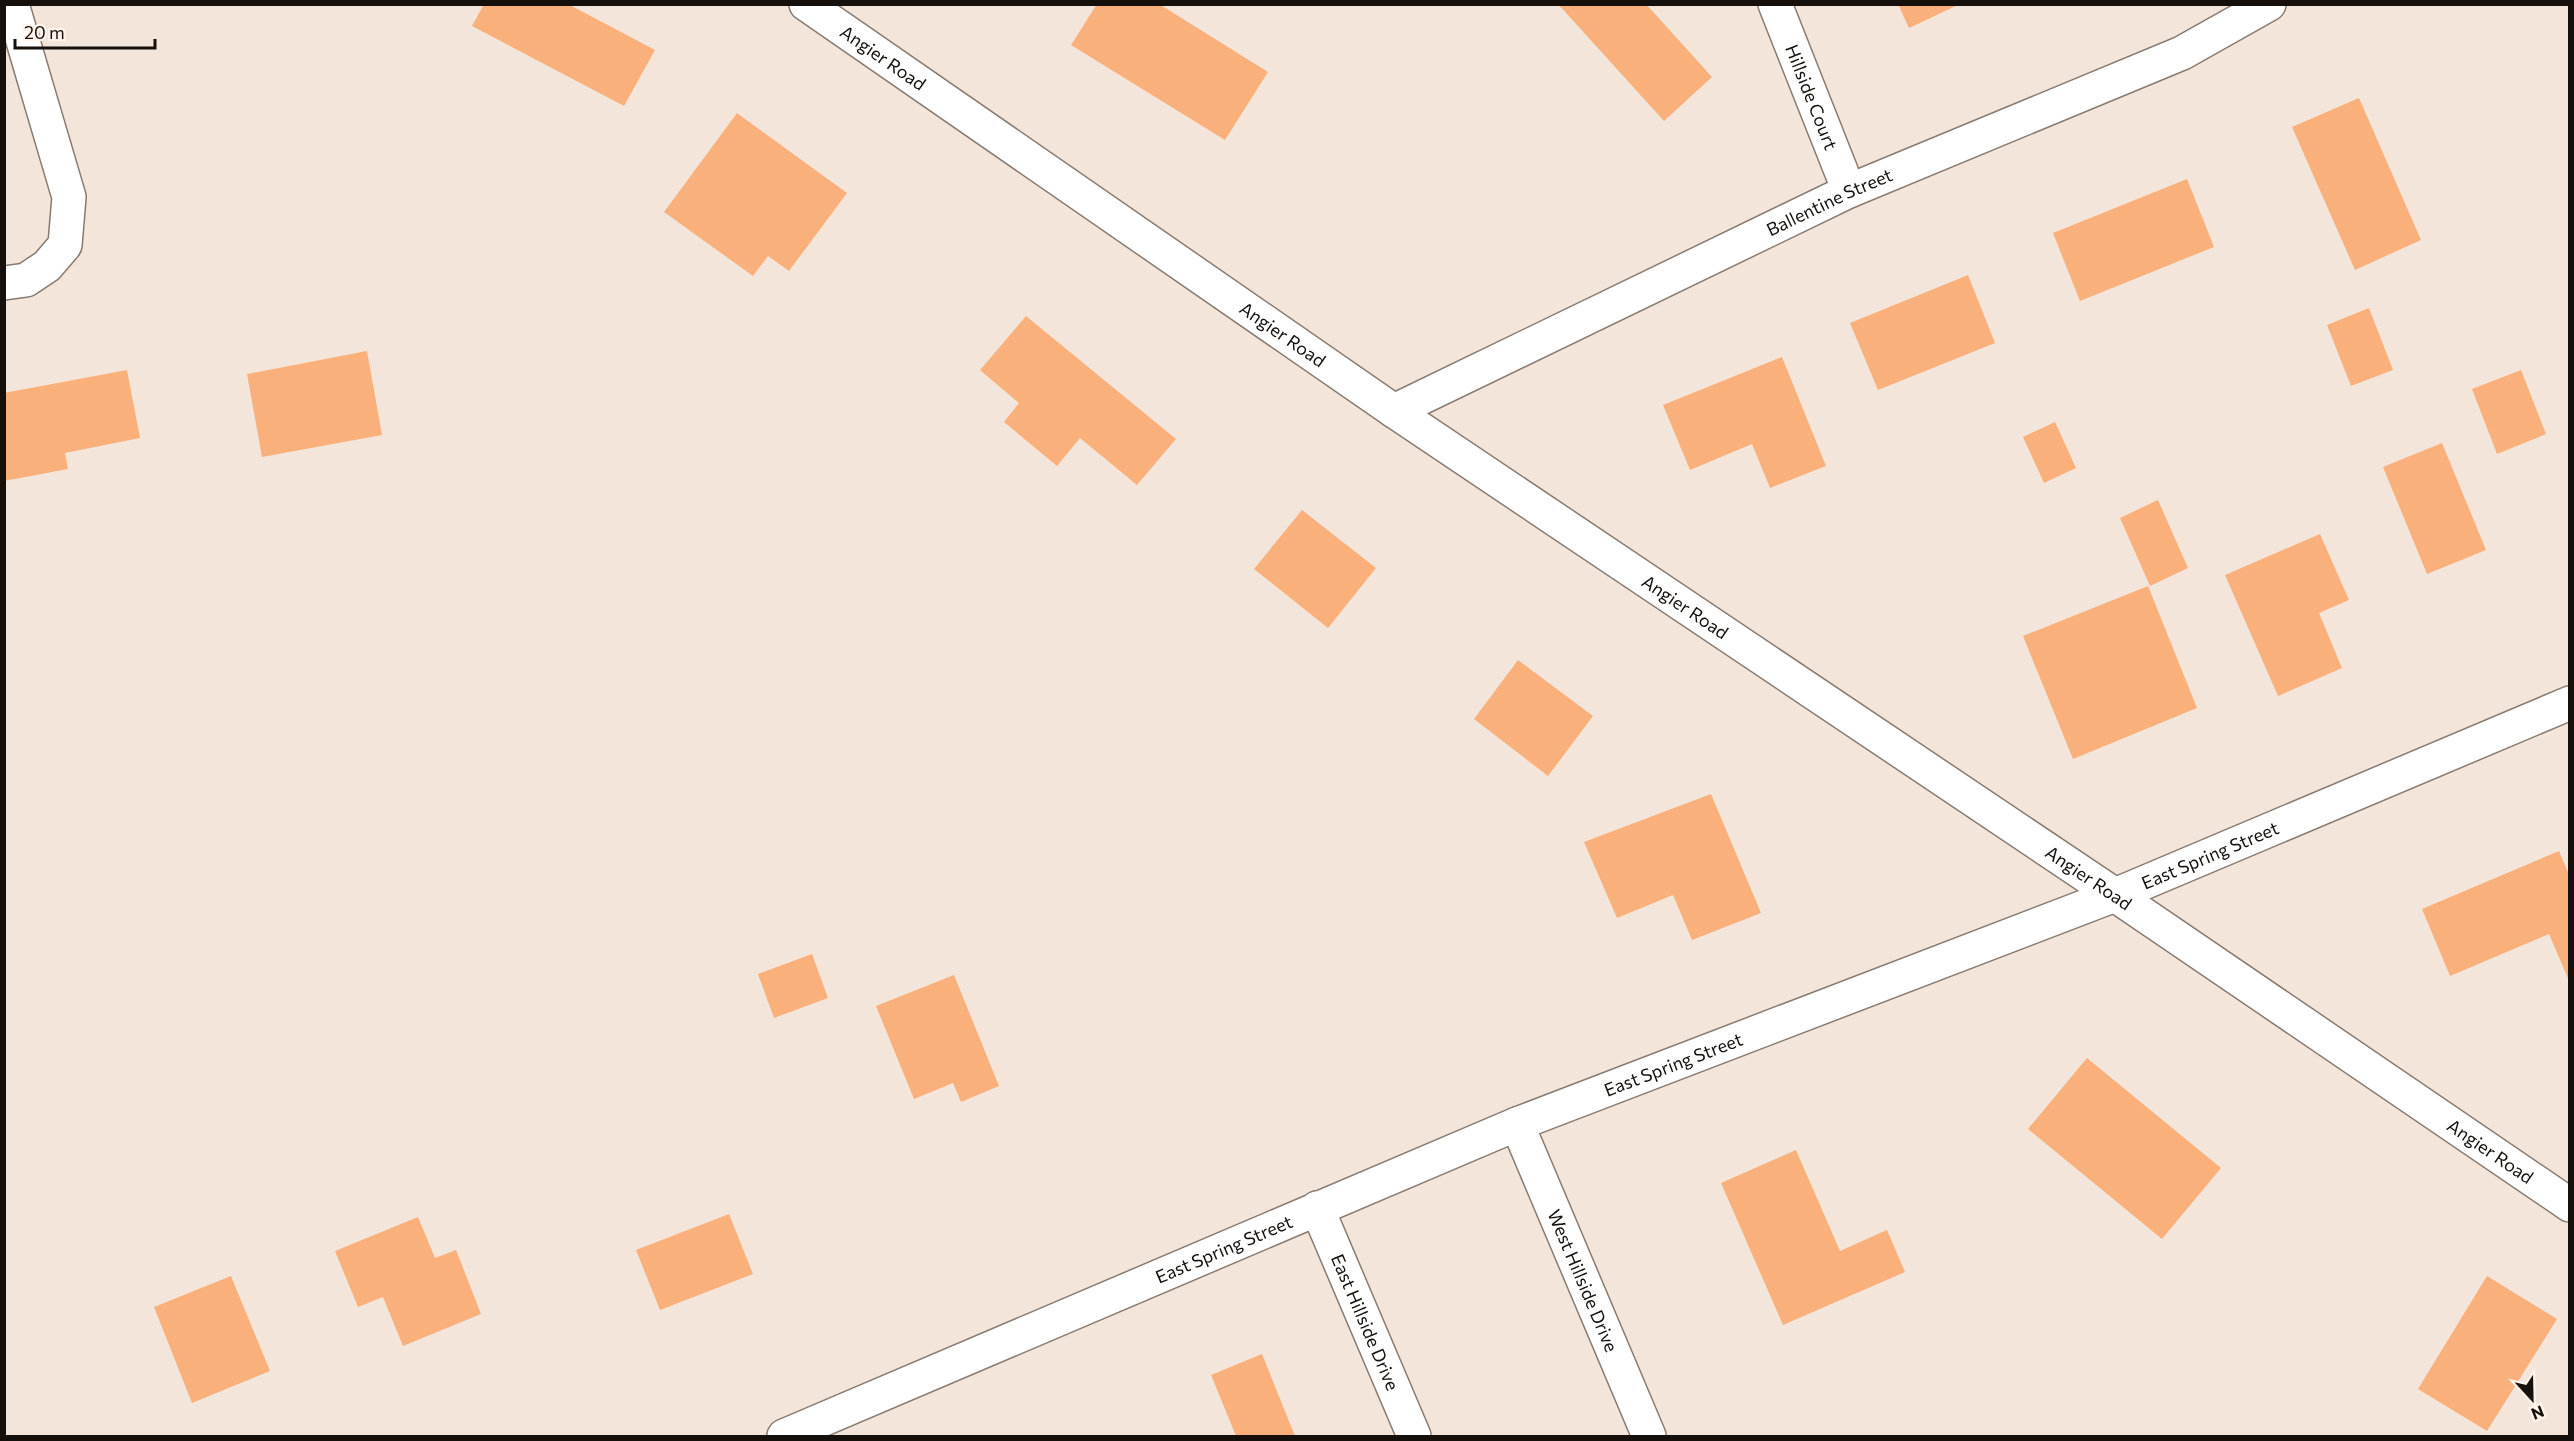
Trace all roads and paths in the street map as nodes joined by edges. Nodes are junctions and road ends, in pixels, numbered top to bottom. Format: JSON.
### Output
{"nodes":[{"id":1,"x":12,"y":4,"type":"edge"},
{"id":2,"x":806,"y":4,"type":"edge"},
{"id":3,"x":1775,"y":4,"type":"edge"},
{"id":4,"x":2269,"y":4,"type":"edge"},
{"id":5,"x":1849,"y":191,"type":"junction"},
{"id":6,"x":4,"y":283,"type":"edge"},
{"id":7,"x":1394,"y":411,"type":"junction"},
{"id":8,"x":2570,"y":703,"type":"edge"},
{"id":9,"x":2115,"y":895,"type":"junction"},
{"id":10,"x":1517,"y":1124,"type":"junction"},
{"id":11,"x":2570,"y":1205,"type":"edge"},
{"id":12,"x":1317,"y":1208,"type":"junction"},
{"id":13,"x":784,"y":1437,"type":"edge"},
{"id":14,"x":1414,"y":1437,"type":"edge"},
{"id":15,"x":1649,"y":1437,"type":"edge"}],
"edges":[{"from":1,"to":6,"type":"street"},
{"from":2,"to":7,"type":"street","name":"Angier Road"},
{"from":3,"to":5,"type":"street","name":"Hillside Court"},
{"from":4,"to":5,"type":"street","name":"Ballentine Street"},
{"from":5,"to":7,"type":"street","name":"Ballentine Street"},
{"from":7,"to":9,"type":"street","name":"Angier Road"},
{"from":8,"to":9,"type":"street","name":"East Spring Street"},
{"from":9,"to":10,"type":"street","name":"East Spring Street"},
{"from":9,"to":11,"type":"street","name":"Angier Road"},
{"from":10,"to":12,"type":"street","name":"East Spring Street"},
{"from":10,"to":15,"type":"street","name":"West Hillside Drive"},
{"from":12,"to":13,"type":"street","name":"East Spring Street"},
{"from":12,"to":14,"type":"street","name":"East Hillside Drive"}]}
